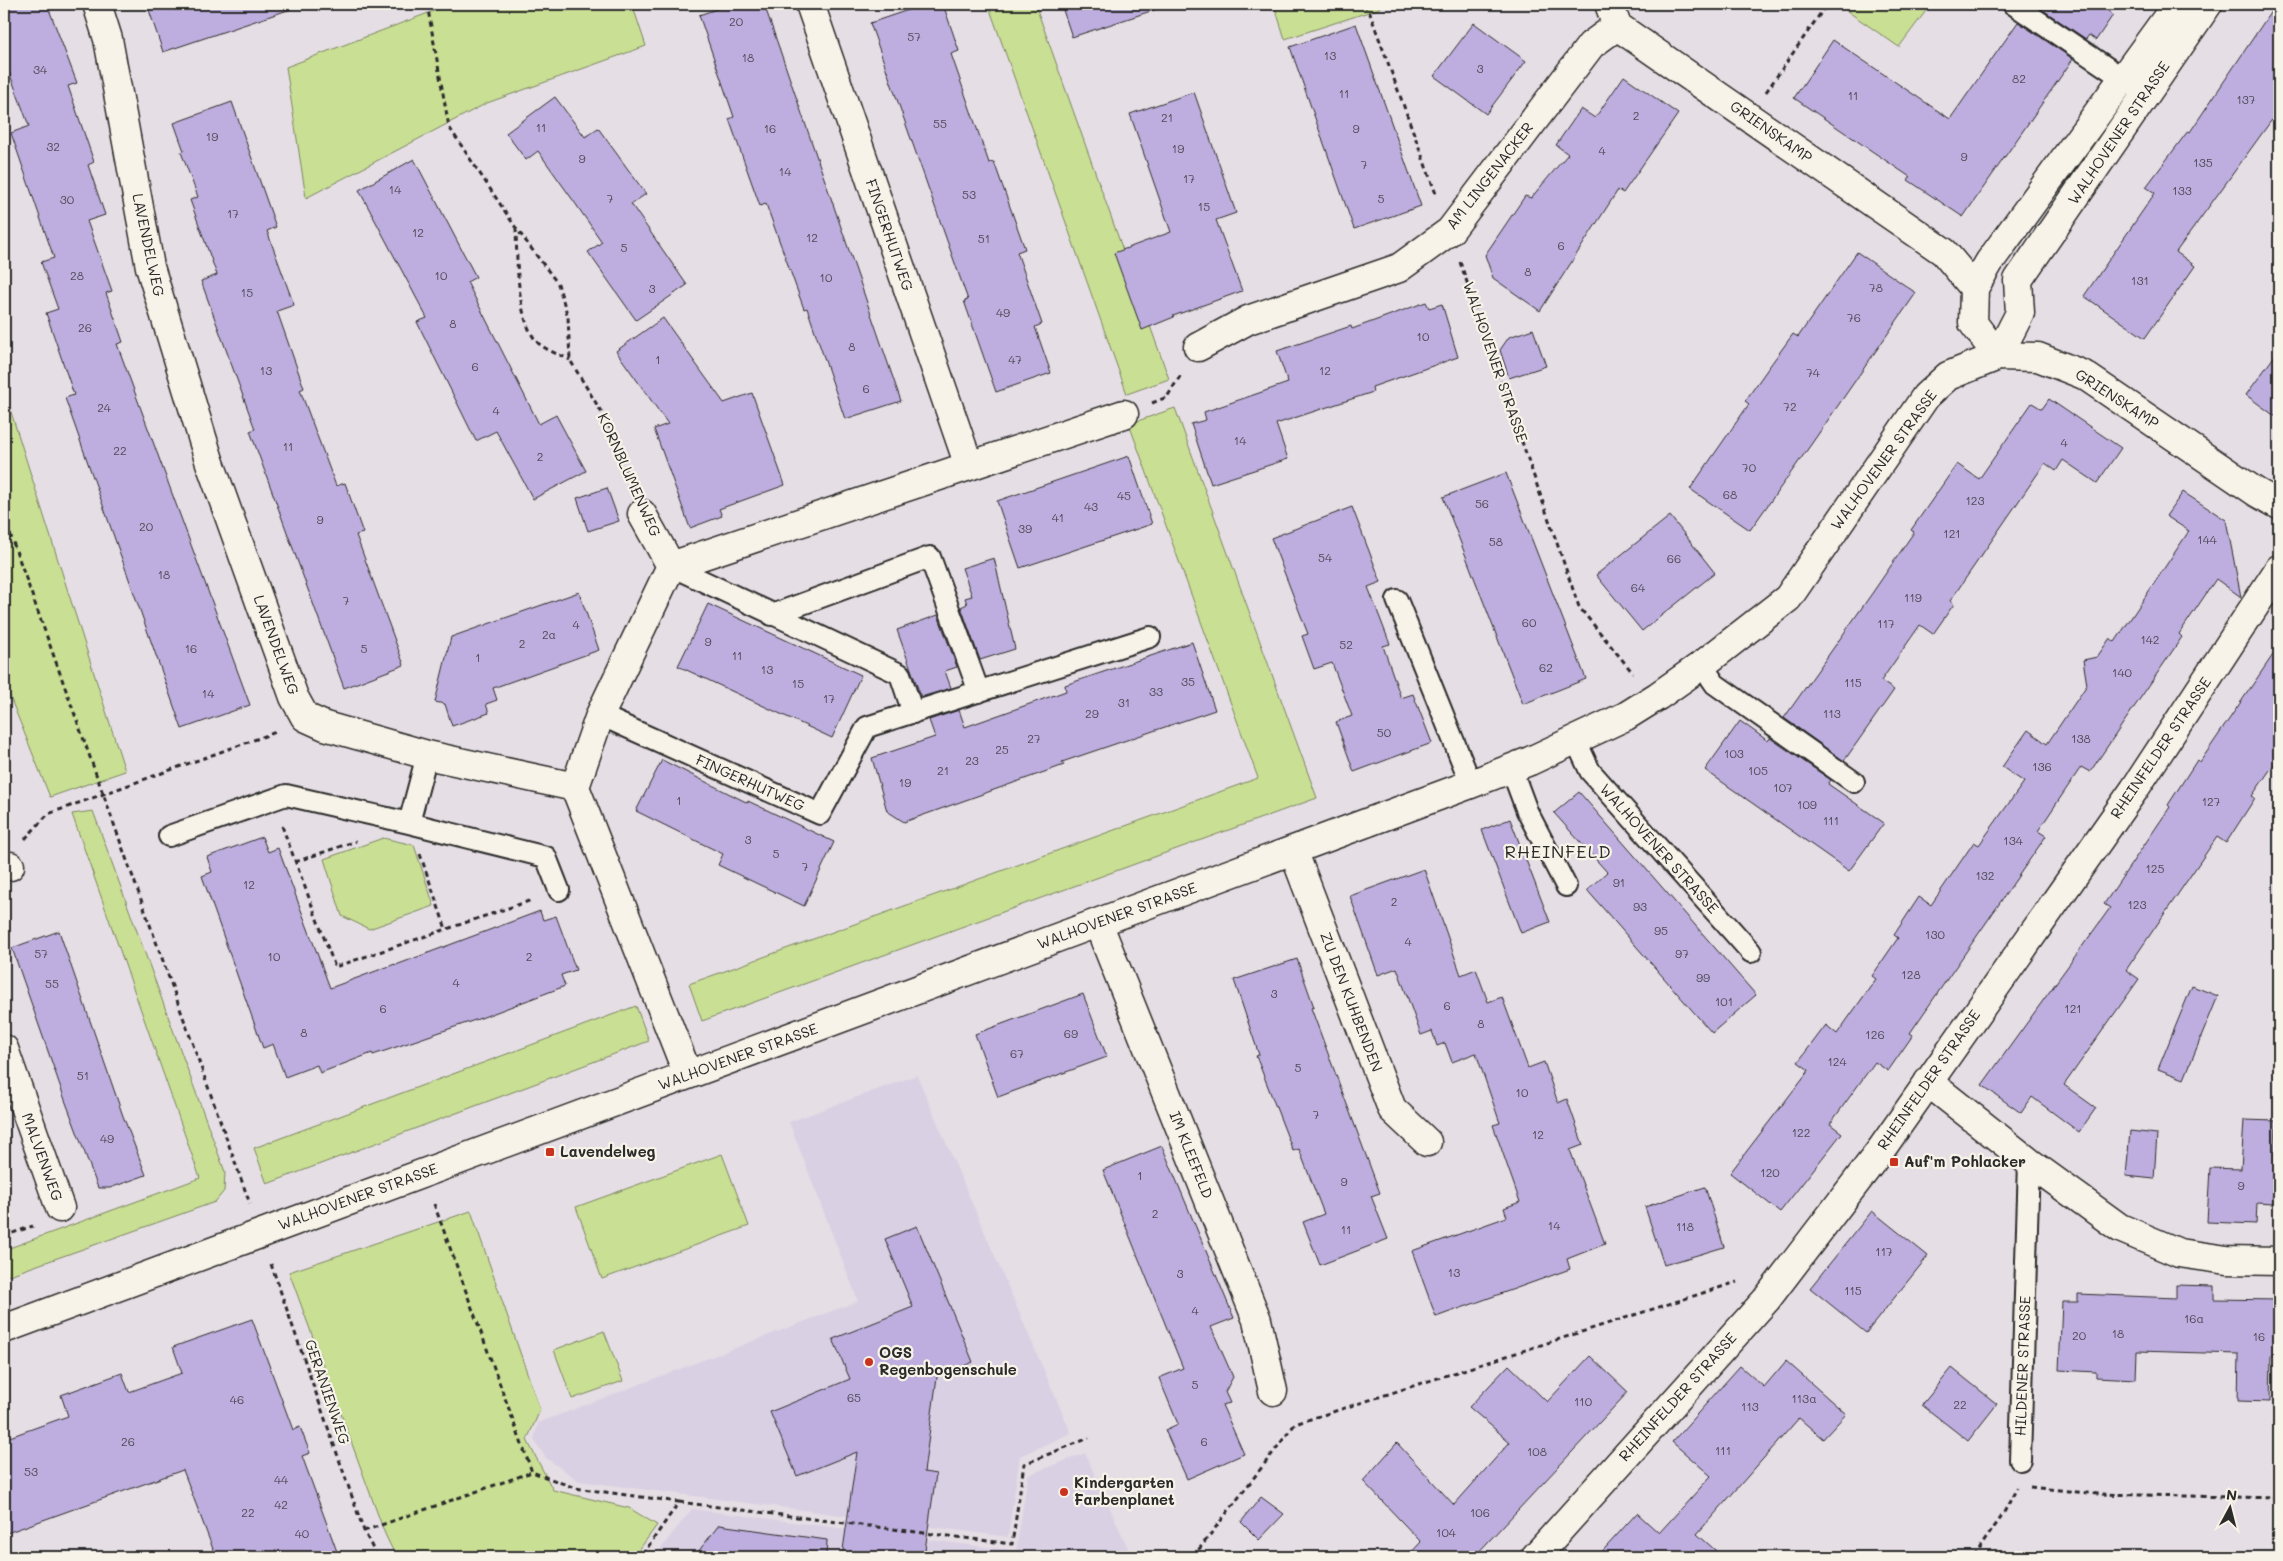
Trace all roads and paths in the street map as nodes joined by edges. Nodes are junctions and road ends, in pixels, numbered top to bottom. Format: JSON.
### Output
{"nodes":[{"id":1,"x":97,"y":4,"type":"edge"},
{"id":2,"x":427,"y":4,"type":"edge"},
{"id":3,"x":810,"y":4,"type":"edge"},
{"id":4,"x":1364,"y":4,"type":"edge"},
{"id":5,"x":1827,"y":4,"type":"edge"},
{"id":6,"x":2013,"y":4,"type":"edge"},
{"id":7,"x":2177,"y":4,"type":"edge"},
{"id":8,"x":2208,"y":4,"type":"edge"},
{"id":9,"x":1613,"y":15,"type":"edge"},
{"id":10,"x":2122,"y":79,"type":"junction"},
{"id":11,"x":2146,"y":94,"type":"junction"},
{"id":12,"x":1748,"y":117,"type":"junction"},
{"id":13,"x":516,"y":228,"type":"junction"},
{"id":14,"x":1450,"y":231,"type":"junction"},
{"id":15,"x":1944,"y":252,"type":"junction"},
{"id":16,"x":1990,"y":261,"type":"junction"},
{"id":17,"x":2018,"y":280,"type":"junction"},
{"id":18,"x":1974,"y":288,"type":"junction"},
{"id":19,"x":1198,"y":347,"type":"joint"},
{"id":20,"x":1998,"y":356,"type":"junction"},
{"id":21,"x":570,"y":360,"type":"junction"},
{"id":22,"x":1124,"y":414,"type":"joint"},
{"id":23,"x":969,"y":466,"type":"junction"},
{"id":24,"x":2279,"y":505,"type":"edge"},
{"id":25,"x":642,"y":514,"type":"joint"},
{"id":26,"x":4,"y":517,"type":"edge"},
{"id":27,"x":671,"y":566,"type":"junction"},
{"id":28,"x":2279,"y":569,"type":"edge"},
{"id":29,"x":1397,"y":600,"type":"dead end"},
{"id":30,"x":772,"y":615,"type":"junction"},
{"id":31,"x":1150,"y":637,"type":"dead end"},
{"id":32,"x":1702,"y":664,"type":"junction"},
{"id":33,"x":979,"y":692,"type":"junction"},
{"id":34,"x":1658,"y":696,"type":"junction"},
{"id":35,"x":913,"y":713,"type":"junction"},
{"id":36,"x":600,"y":715,"type":"junction"},
{"id":37,"x":305,"y":717,"type":"junction"},
{"id":38,"x":1576,"y":741,"type":"junction"},
{"id":39,"x":427,"y":755,"type":"junction"},
{"id":40,"x":1511,"y":768,"type":"junction"},
{"id":41,"x":1854,"y":782,"type":"dead end"},
{"id":42,"x":1471,"y":784,"type":"junction"},
{"id":43,"x":575,"y":787,"type":"junction"},
{"id":44,"x":103,"y":793,"type":"junction"},
{"id":45,"x":272,"y":800,"type":"junction"},
{"id":46,"x":409,"y":823,"type":"junction"},
{"id":47,"x":169,"y":836,"type":"dead end"},
{"id":48,"x":361,"y":839,"type":"dead end"},
{"id":49,"x":1293,"y":850,"type":"junction"},
{"id":50,"x":295,"y":862,"type":"junction"},
{"id":51,"x":7,"y":866,"type":"edge"},
{"id":52,"x":1566,"y":886,"type":"dead end"},
{"id":53,"x":559,"y":890,"type":"joint"},
{"id":54,"x":1098,"y":923,"type":"junction"},
{"id":55,"x":446,"y":929,"type":"junction"},
{"id":56,"x":1751,"y":952,"type":"dead end"},
{"id":57,"x":4,"y":1049,"type":"edge"},
{"id":58,"x":688,"y":1075,"type":"junction"},
{"id":59,"x":1928,"y":1082,"type":"junction"},
{"id":60,"x":1426,"y":1142,"type":"dead end"},
{"id":61,"x":2029,"y":1162,"type":"junction"},
{"id":62,"x":423,"y":1173,"type":"junction"},
{"id":63,"x":60,"y":1208,"type":"dead end"},
{"id":64,"x":260,"y":1233,"type":"junction"},
{"id":65,"x":2279,"y":1261,"type":"edge"},
{"id":66,"x":1766,"y":1300,"type":"junction"},
{"id":67,"x":4,"y":1329,"type":"edge"},
{"id":68,"x":1273,"y":1391,"type":"dead end"},
{"id":69,"x":1089,"y":1438,"type":"dead end"},
{"id":70,"x":2020,"y":1460,"type":"joint"},
{"id":71,"x":532,"y":1472,"type":"junction"},
{"id":72,"x":2018,"y":1485,"type":"junction"},
{"id":73,"x":2279,"y":1498,"type":"edge"},
{"id":74,"x":679,"y":1502,"type":"junction"},
{"id":75,"x":364,"y":1531,"type":"junction"},
{"id":76,"x":377,"y":1557,"type":"edge"},
{"id":77,"x":640,"y":1557,"type":"edge"},
{"id":78,"x":1193,"y":1557,"type":"edge"},
{"id":79,"x":1535,"y":1557,"type":"edge"},
{"id":80,"x":1973,"y":1557,"type":"edge"}],
"edges":[{"from":1,"to":37,"type":"street","name":"LAVENDELWEG"},
{"from":2,"to":13,"type":"path","name":"KORNBLUMENWEG"},
{"from":3,"to":23,"type":"street","name":"FINGERHUTWEG"},
{"from":4,"to":14,"type":"path","name":"WALHOVENER STRASSE"},
{"from":5,"to":12,"type":"path"},
{"from":6,"to":10,"type":"lane"},
{"from":7,"to":10,"type":"street","name":"WALHOVENER STRASSE"},
{"from":8,"to":11,"type":"street","name":"WALHOVENER STRASSE"},
{"from":9,"to":12,"type":"street","name":"GRIENSKAMP"},
{"from":9,"to":14,"type":"street","name":"AM LINGENACKER"},
{"from":10,"to":11,"type":"lane"},
{"from":10,"to":16,"type":"street","name":"WALHOVENER STRASSE"},
{"from":11,"to":17,"type":"street","name":"WALHOVENER STRASSE"},
{"from":12,"to":15,"type":"street","name":"GRIENSKAMP"},
{"from":13,"to":21,"type":"path","name":"KORNBLUMENWEG"},
{"from":13,"to":21,"type":"path"},
{"from":14,"to":19,"type":"street","name":"AM LINGENACKER"},
{"from":14,"to":34,"type":"path","name":"WALHOVENER STRASSE"},
{"from":15,"to":16,"type":"street","name":"GRIENSKAMP"},
{"from":15,"to":18,"type":"street","name":"GRIENSKAMP"},
{"from":16,"to":17,"type":"street","name":"GRIENSKAMP"},
{"from":16,"to":18,"type":"street","name":"WALHOVENER STRASSE"},
{"from":17,"to":20,"type":"street"},
{"from":18,"to":20,"type":"street"},
{"from":19,"to":22,"type":"path"},
{"from":20,"to":24,"type":"street","name":"GRIENSKAMP"},
{"from":20,"to":32,"type":"street","name":"WALHOVENER STRASSE"},
{"from":21,"to":25,"type":"path","name":"KORNBLUMENWEG"},
{"from":22,"to":23,"type":"street"},
{"from":23,"to":27,"type":"street"},
{"from":25,"to":27,"type":"street","name":"KORNBLUMENWEG"},
{"from":26,"to":44,"type":"path","name":"GERANIENWEG"},
{"from":27,"to":30,"type":"lane"},
{"from":27,"to":36,"type":"street"},
{"from":28,"to":59,"type":"street","name":"RHEINFELDER STRASSE"},
{"from":29,"to":42,"type":"lane"},
{"from":30,"to":33,"type":"lane"},
{"from":30,"to":35,"type":"lane"},
{"from":31,"to":33,"type":"lane","name":"FINGERHUTWEG"},
{"from":32,"to":34,"type":"street","name":"WALHOVENER STRASSE"},
{"from":32,"to":41,"type":"lane"},
{"from":33,"to":35,"type":"lane","name":"FINGERHUTWEG"},
{"from":34,"to":38,"type":"street","name":"WALHOVENER STRASSE"},
{"from":35,"to":36,"type":"lane","name":"FINGERHUTWEG"},
{"from":36,"to":43,"type":"street"},
{"from":37,"to":39,"type":"street"},
{"from":37,"to":44,"type":"path"},
{"from":38,"to":40,"type":"street","name":"WALHOVENER STRASSE"},
{"from":38,"to":56,"type":"lane","name":"WALHOVENER STRASSE"},
{"from":39,"to":43,"type":"street"},
{"from":39,"to":46,"type":"lane"},
{"from":40,"to":42,"type":"street","name":"WALHOVENER STRASSE"},
{"from":40,"to":52,"type":"lane"},
{"from":42,"to":49,"type":"street","name":"WALHOVENER STRASSE"},
{"from":43,"to":58,"type":"street"},
{"from":44,"to":51,"type":"path"},
{"from":44,"to":64,"type":"path","name":"GERANIENWEG"},
{"from":45,"to":46,"type":"lane"},
{"from":45,"to":47,"type":"lane"},
{"from":45,"to":50,"type":"path"},
{"from":46,"to":53,"type":"lane"},
{"from":46,"to":55,"type":"path"},
{"from":48,"to":50,"type":"path"},
{"from":49,"to":54,"type":"street","name":"WALHOVENER STRASSE"},
{"from":49,"to":60,"type":"street","name":"ZU DEN KUHBENDEN"},
{"from":50,"to":55,"type":"path"},
{"from":53,"to":55,"type":"path"},
{"from":54,"to":58,"type":"street","name":"WALHOVENER STRASSE"},
{"from":54,"to":68,"type":"street","name":"IM KLEEFELD"},
{"from":57,"to":63,"type":"street","name":"MALVENWEG"},
{"from":58,"to":62,"type":"street","name":"WALHOVENER STRASSE"},
{"from":59,"to":61,"type":"street"},
{"from":59,"to":66,"type":"street","name":"RHEINFELDER STRASSE"},
{"from":61,"to":65,"type":"street"},
{"from":61,"to":70,"type":"lane","name":"HILDENER STRASSE"},
{"from":62,"to":64,"type":"street","name":"WALHOVENER STRASSE"},
{"from":62,"to":71,"type":"path"},
{"from":64,"to":67,"type":"street","name":"WALHOVENER STRASSE"},
{"from":64,"to":75,"type":"path","name":"GERANIENWEG"},
{"from":66,"to":78,"type":"path"},
{"from":66,"to":79,"type":"street","name":"RHEINFELDER STRASSE"},
{"from":69,"to":74,"type":"path"},
{"from":70,"to":72,"type":"path"},
{"from":71,"to":74,"type":"path"},
{"from":71,"to":75,"type":"path"},
{"from":72,"to":73,"type":"path"},
{"from":72,"to":80,"type":"path"},
{"from":74,"to":77,"type":"path"},
{"from":75,"to":76,"type":"path","name":"GERANIENWEG"}]}
